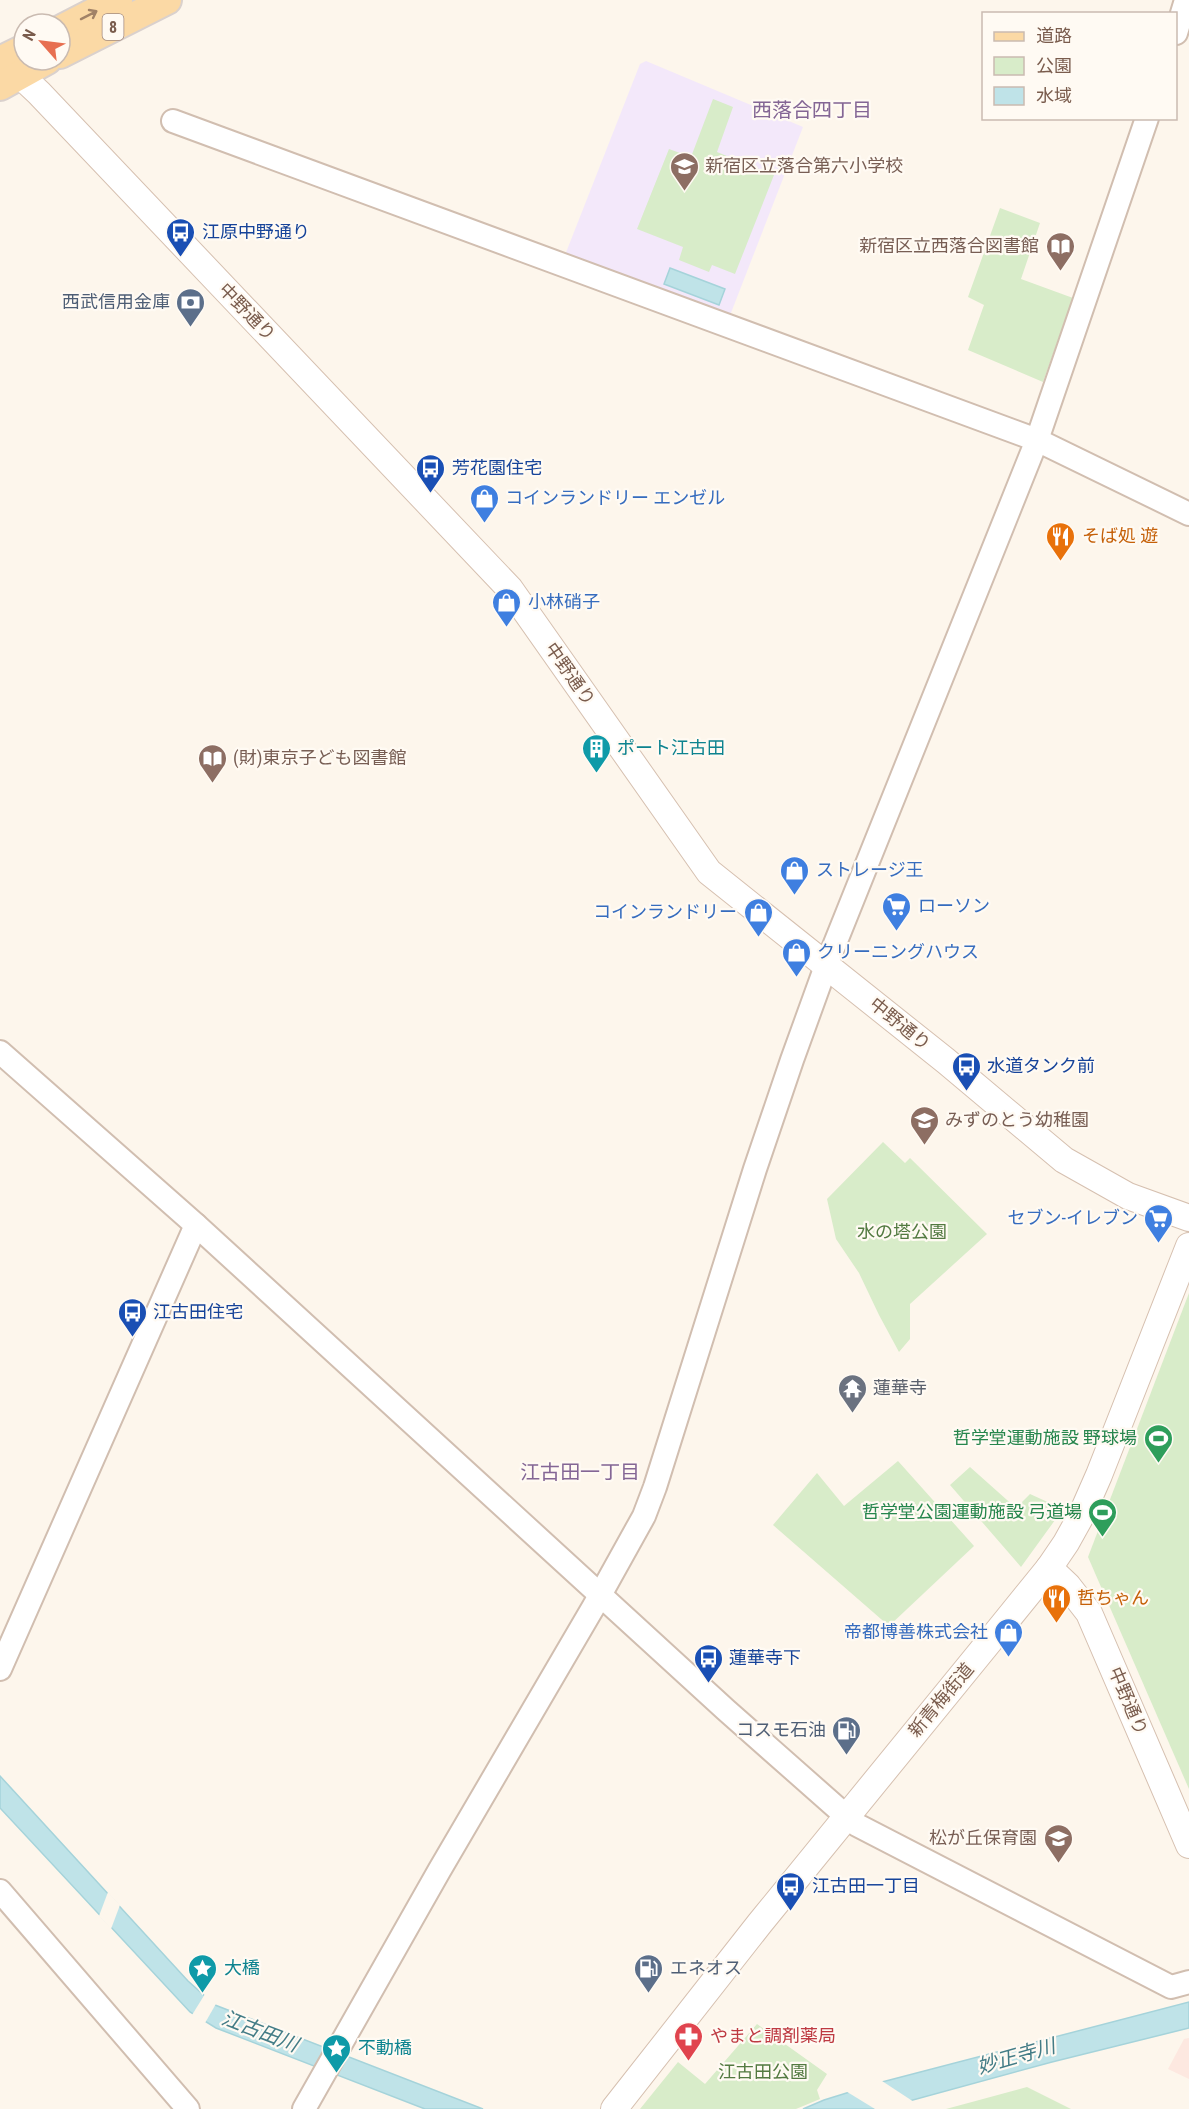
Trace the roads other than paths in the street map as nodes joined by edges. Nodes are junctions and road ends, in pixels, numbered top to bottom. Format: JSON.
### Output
{"nodes":[{"id":1,"x":118,"y":0,"type":"edge"},
{"id":2,"x":167,"y":0,"type":"edge"},
{"id":3,"x":1186,"y":0,"type":"edge"},
{"id":4,"x":72,"y":24,"type":"edge"},
{"id":5,"x":1177,"y":30,"type":"edge"},
{"id":6,"x":72,"y":48,"type":"edge"},
{"id":7,"x":8,"y":64,"type":"edge"},
{"id":8,"x":1146,"y":120,"type":"edge"},
{"id":9,"x":173,"y":121,"type":"dead end"},
{"id":10,"x":1036,"y":440,"type":"junction"},
{"id":11,"x":1189,"y":514,"type":"edge"},
{"id":12,"x":826,"y":966,"type":"junction"},
{"id":13,"x":0,"y":1052,"type":"edge"},
{"id":14,"x":1189,"y":1218,"type":"edge"},
{"id":15,"x":196,"y":1225,"type":"junction"},
{"id":16,"x":1189,"y":1246,"type":"edge"},
{"id":17,"x":1049,"y":1568,"type":"junction"},
{"id":18,"x":601,"y":1594,"type":"junction"},
{"id":19,"x":0,"y":1669,"type":"edge"},
{"id":20,"x":846,"y":1816,"type":"junction"},
{"id":21,"x":1189,"y":1845,"type":"edge"},
{"id":22,"x":0,"y":1891,"type":"edge"},
{"id":23,"x":1189,"y":1982,"type":"edge"},
{"id":24,"x":188,"y":2109,"type":"edge"},
{"id":25,"x":304,"y":2109,"type":"edge"},
{"id":26,"x":614,"y":2109,"type":"edge"}],
"edges":[{"from":4,"to":1,"type":"main road","number":"8","one_way":true},
{"from":2,"to":6,"type":"main road","number":"8"},
{"from":3,"to":5,"type":"street"},
{"from":7,"to":12,"type":"main road","name":"中野通り"},
{"from":8,"to":10,"type":"street"},
{"from":9,"to":10,"type":"street"},
{"from":10,"to":11,"type":"street"},
{"from":10,"to":12,"type":"street"},
{"from":12,"to":14,"type":"main road","name":"中野通り"},
{"from":12,"to":18,"type":"street"},
{"from":13,"to":15,"type":"street"},
{"from":15,"to":18,"type":"street"},
{"from":15,"to":19,"type":"street"},
{"from":16,"to":17,"type":"main road","name":"新青梅街道"},
{"from":17,"to":20,"type":"main road","name":"新青梅街道"},
{"from":17,"to":21,"type":"main road","name":"中野通り"},
{"from":18,"to":20,"type":"street"},
{"from":18,"to":25,"type":"street"},
{"from":20,"to":23,"type":"street"},
{"from":20,"to":26,"type":"main road","name":"新青梅街道"},
{"from":22,"to":24,"type":"street"}]}
